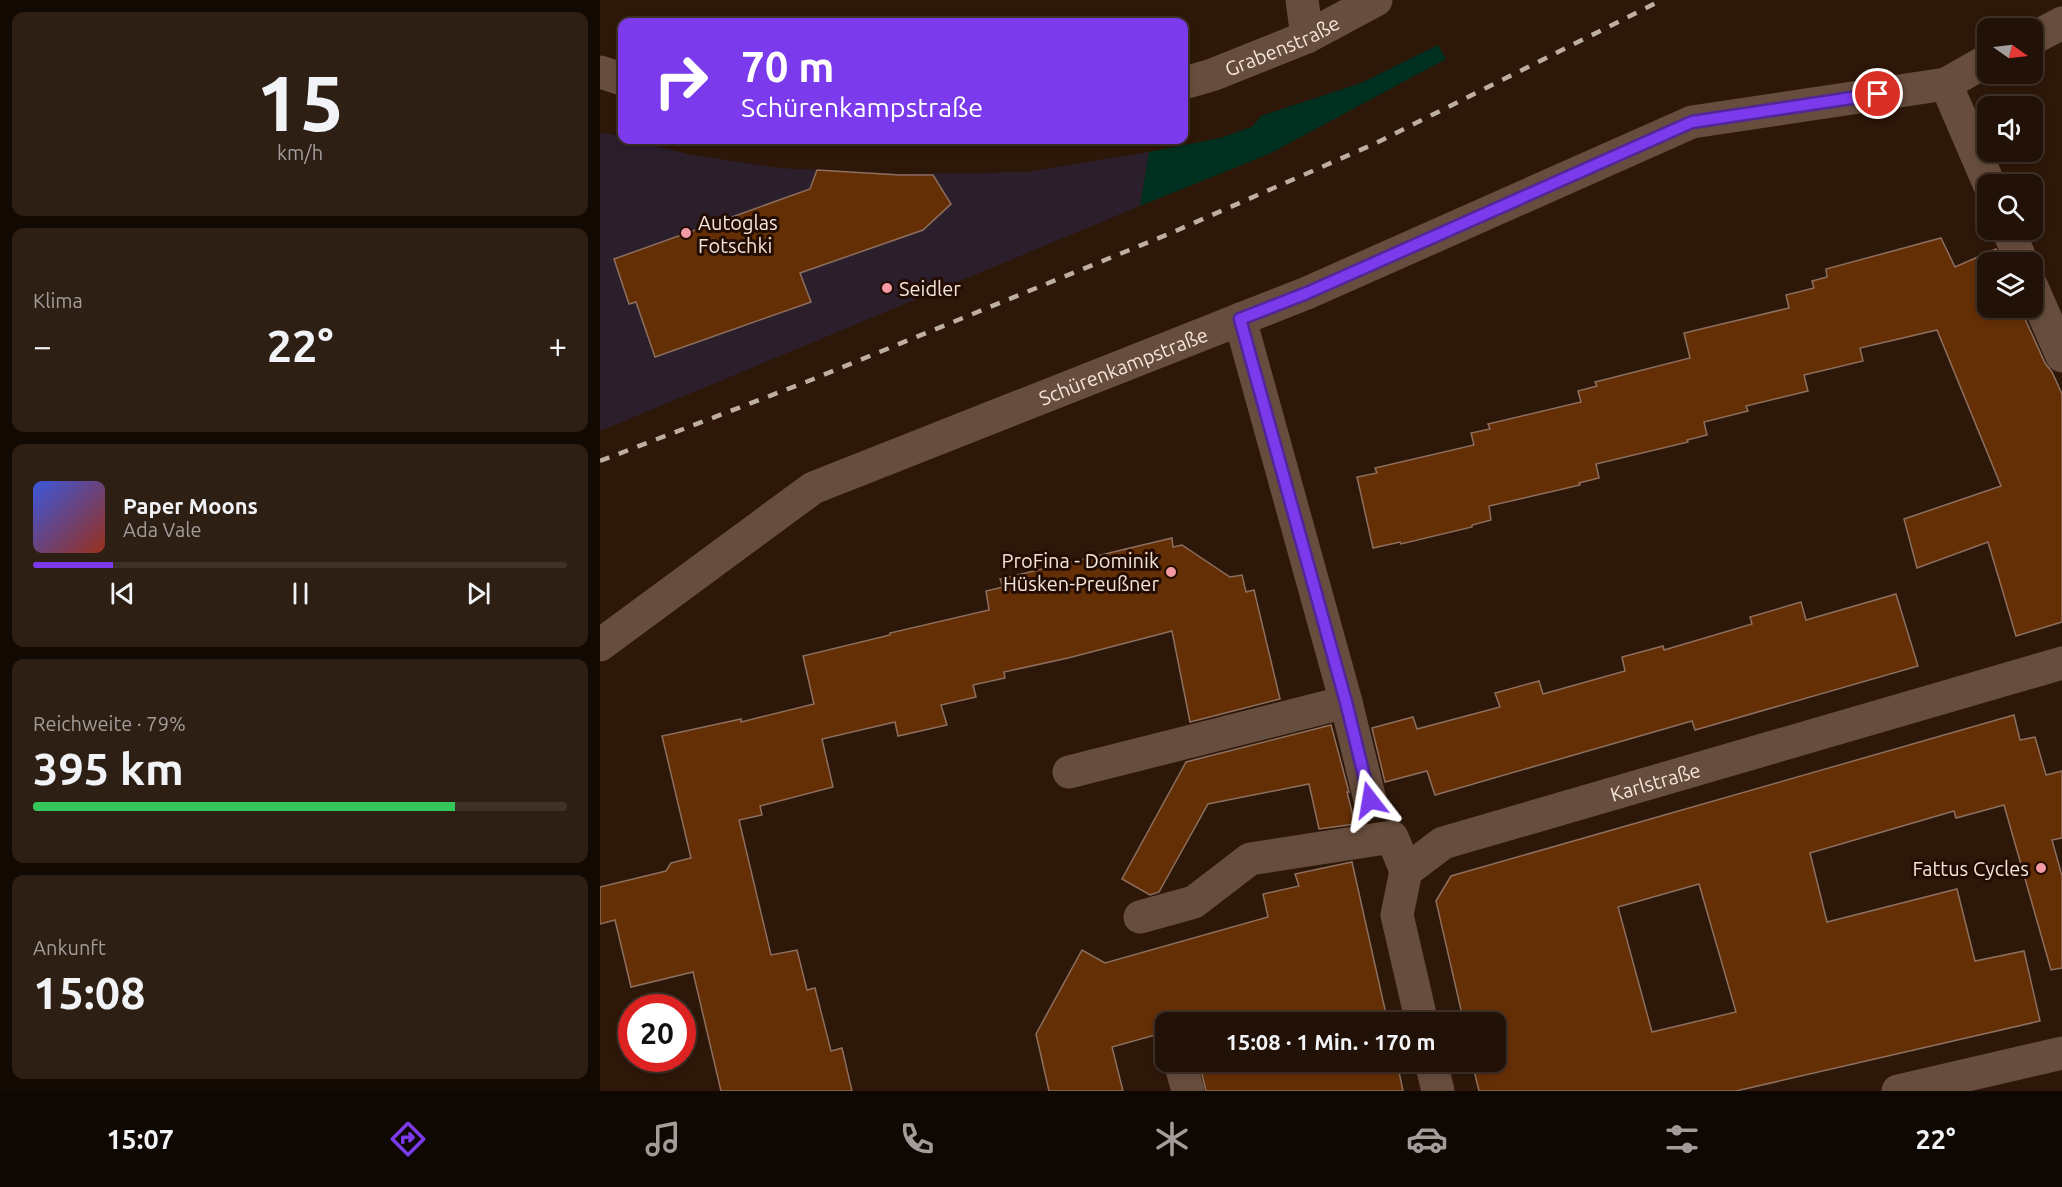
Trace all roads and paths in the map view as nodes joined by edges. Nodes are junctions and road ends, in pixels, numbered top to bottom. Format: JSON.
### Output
{"nodes":[{"id":1,"x":1302,"y":0,"type":"edge"},
{"id":2,"x":1376,"y":0,"type":"edge"},
{"id":3,"x":2062,"y":23,"type":"edge"},
{"id":4,"x":2043,"y":33,"type":"edge"},
{"id":5,"x":1307,"y":37,"type":"junction"},
{"id":6,"x":1977,"y":66,"type":"edge"},
{"id":7,"x":600,"y":72,"type":"edge"},
{"id":8,"x":618,"y":78,"type":"edge"},
{"id":9,"x":1188,"y":82,"type":"edge"},
{"id":10,"x":1946,"y":84,"type":"junction"},
{"id":11,"x":1985,"y":174,"type":"edge"},
{"id":12,"x":2043,"y":312,"type":"edge"},
{"id":13,"x":1240,"y":319,"type":"junction"},
{"id":14,"x":2062,"y":356,"type":"edge"},
{"id":15,"x":600,"y":645,"type":"edge"},
{"id":16,"x":2062,"y":663,"type":"edge"},
{"id":17,"x":1346,"y":702,"type":"junction"},
{"id":18,"x":1069,"y":772,"type":"dead end"},
{"id":19,"x":1370,"y":800,"type":"dead end"},
{"id":20,"x":1406,"y":871,"type":"junction"},
{"id":21,"x":1140,"y":917,"type":"dead end"},
{"id":22,"x":1419,"y":1012,"type":"edge"},
{"id":23,"x":2062,"y":1053,"type":"edge"},
{"id":24,"x":1433,"y":1072,"type":"edge"},
{"id":25,"x":1438,"y":1091,"type":"edge"},
{"id":26,"x":1898,"y":1091,"type":"edge"}],
"edges":[{"from":1,"to":5,"type":"street"},
{"from":2,"to":5,"type":"street","name":"Grabenstraße"},
{"from":3,"to":4,"type":"street"},
{"from":5,"to":9,"type":"street","name":"Grabenstraße"},
{"from":6,"to":10,"type":"street","name":"Schürenkampstraße"},
{"from":7,"to":8,"type":"street"},
{"from":10,"to":11,"type":"street"},
{"from":10,"to":13,"type":"street","name":"Schürenkampstraße"},
{"from":12,"to":14,"type":"street"},
{"from":13,"to":15,"type":"street","name":"Schürenkampstraße"},
{"from":13,"to":17,"type":"street"},
{"from":16,"to":20,"type":"street","name":"Karlstraße"},
{"from":17,"to":18,"type":"street"},
{"from":17,"to":19,"type":"street"},
{"from":20,"to":21,"type":"street"},
{"from":20,"to":22,"type":"street"},
{"from":23,"to":26,"type":"street"},
{"from":24,"to":25,"type":"street"}]}
